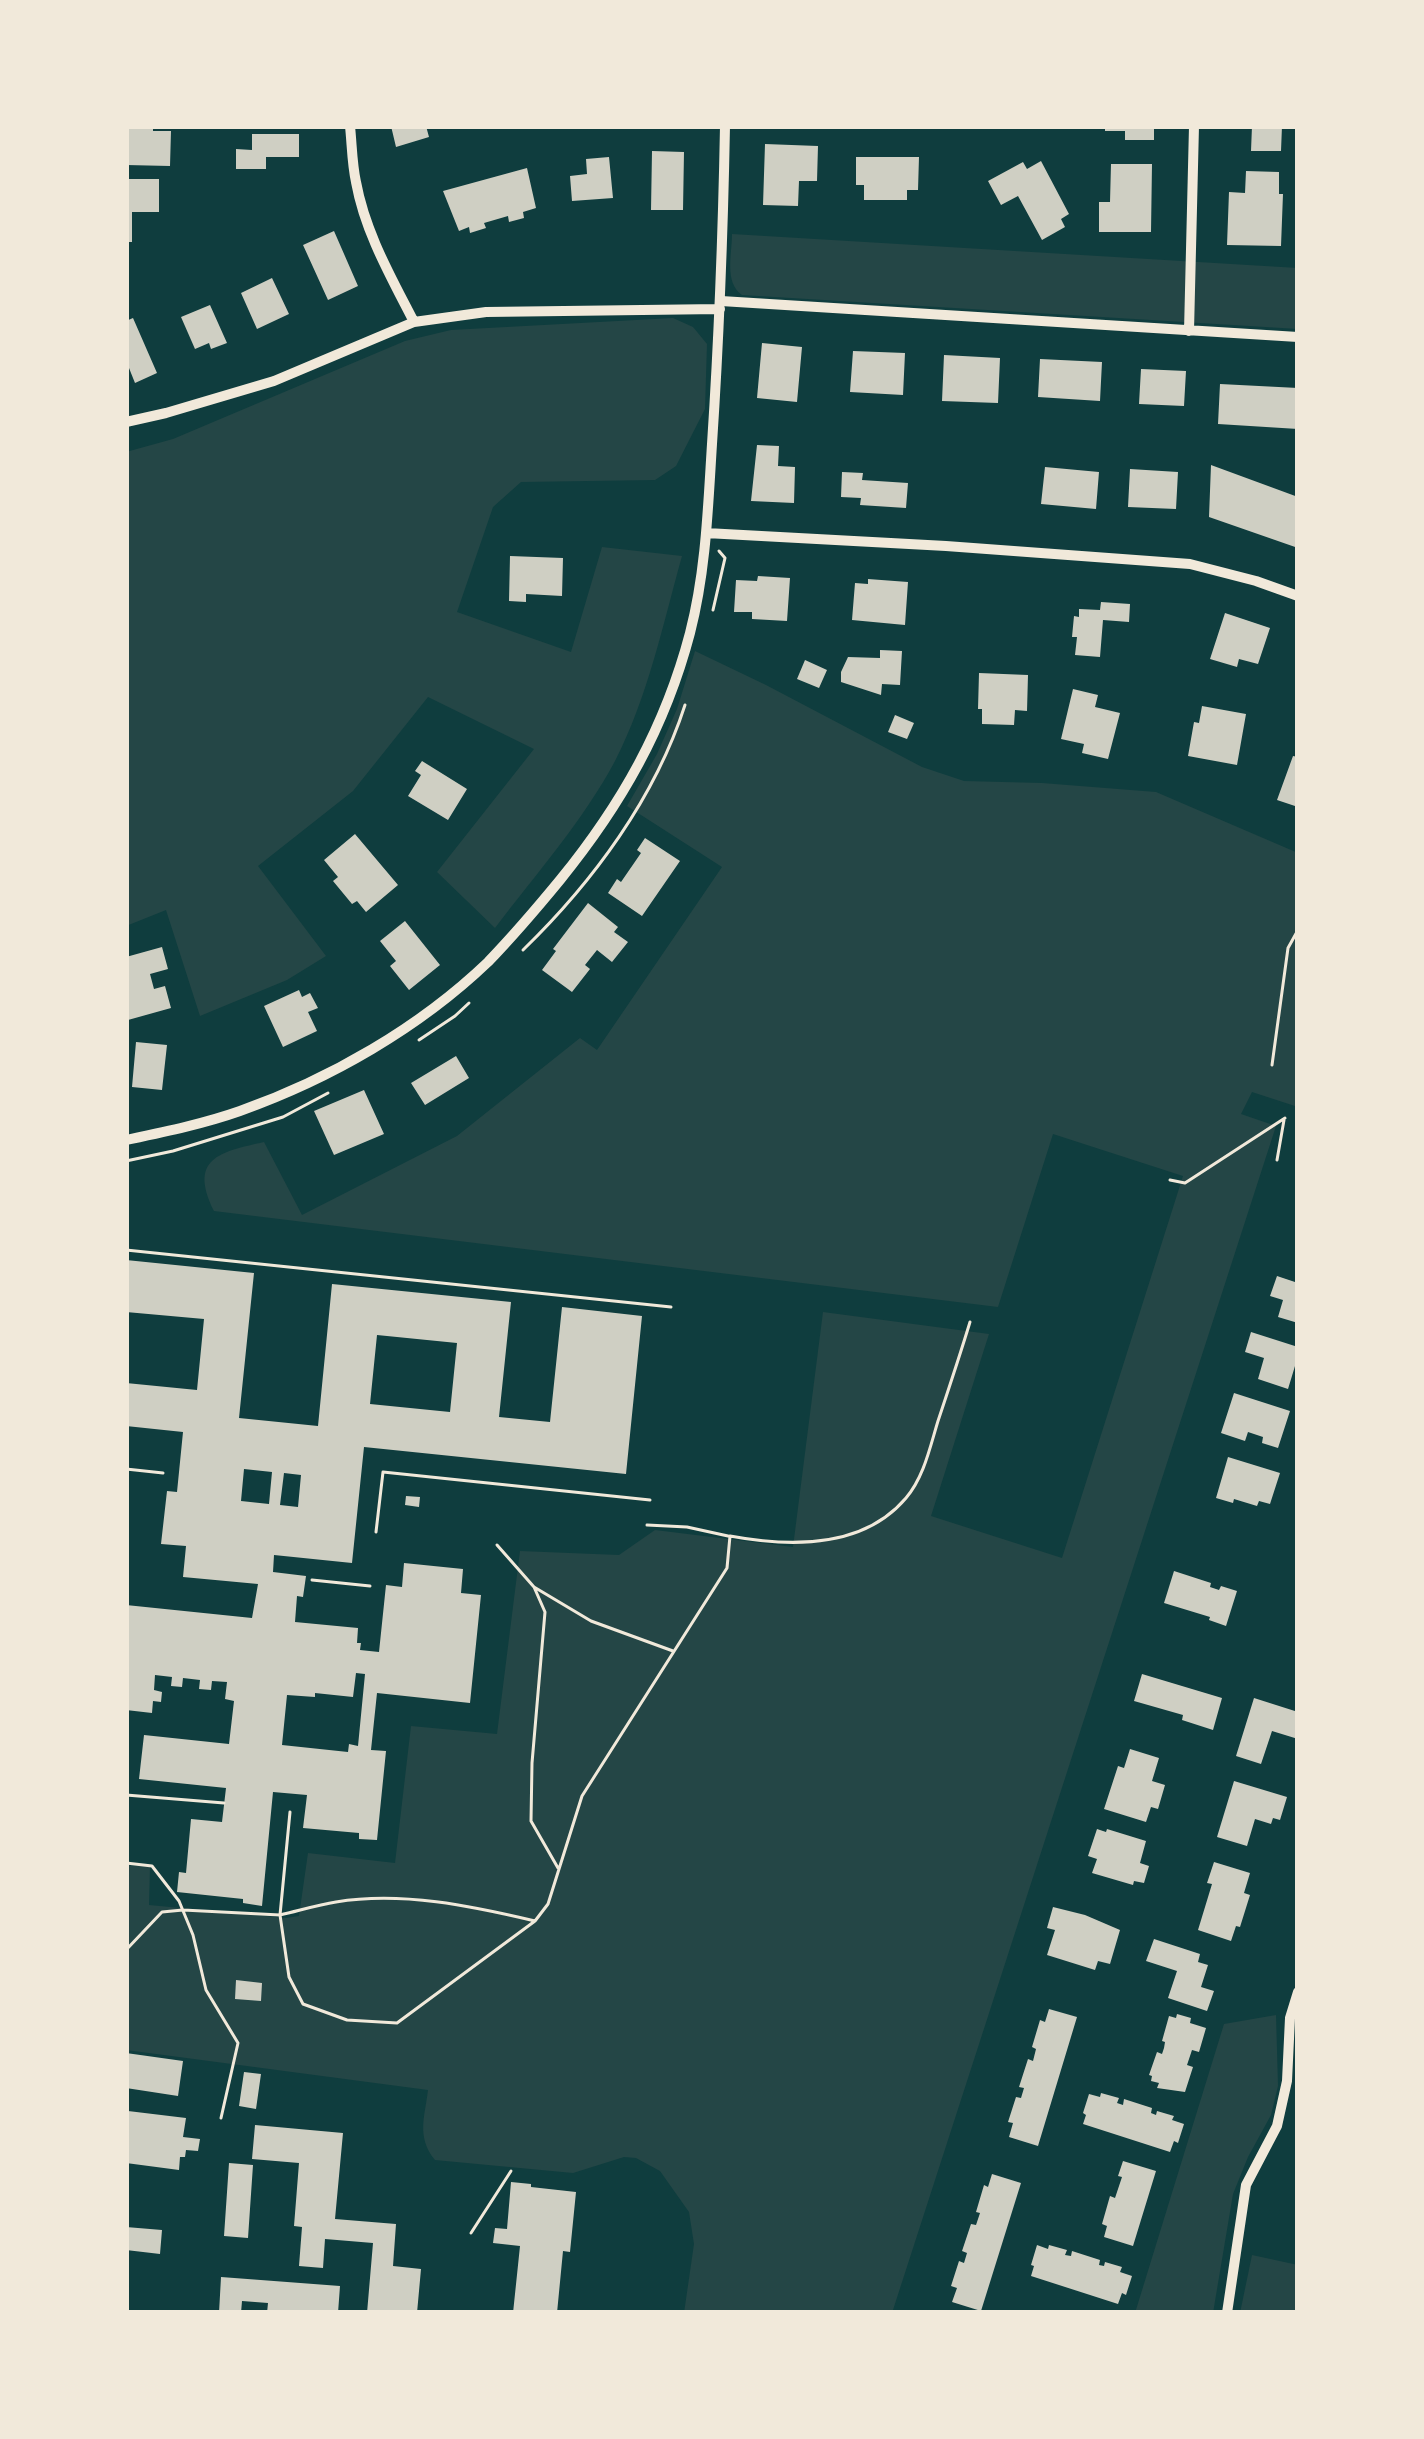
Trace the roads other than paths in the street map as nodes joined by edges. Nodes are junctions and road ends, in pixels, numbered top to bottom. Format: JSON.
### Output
{"nodes":[{"id":1,"x":350,"y":126,"type":"edge"},
{"id":2,"x":725,"y":126,"type":"edge"},
{"id":3,"x":1194,"y":126,"type":"edge"},
{"id":4,"x":721,"y":305,"type":"junction"},
{"id":5,"x":414,"y":322,"type":"junction"},
{"id":6,"x":1189,"y":331,"type":"junction"},
{"id":7,"x":1298,"y":338,"type":"edge"},
{"id":8,"x":126,"y":422,"type":"edge"},
{"id":9,"x":706,"y":533,"type":"junction"},
{"id":10,"x":1298,"y":596,"type":"edge"},
{"id":11,"x":126,"y":1140,"type":"edge"},
{"id":12,"x":1298,"y":1992,"type":"edge"},
{"id":13,"x":1226,"y":2313,"type":"edge"}],
"edges":[{"from":1,"to":5,"type":"street"},
{"from":2,"to":4,"type":"street"},
{"from":3,"to":6,"type":"street"},
{"from":4,"to":5,"type":"street"},
{"from":4,"to":6,"type":"street"},
{"from":4,"to":9,"type":"street"},
{"from":5,"to":8,"type":"street"},
{"from":6,"to":7,"type":"street"},
{"from":9,"to":10,"type":"street"},
{"from":9,"to":11,"type":"street"},
{"from":12,"to":13,"type":"street"}]}
